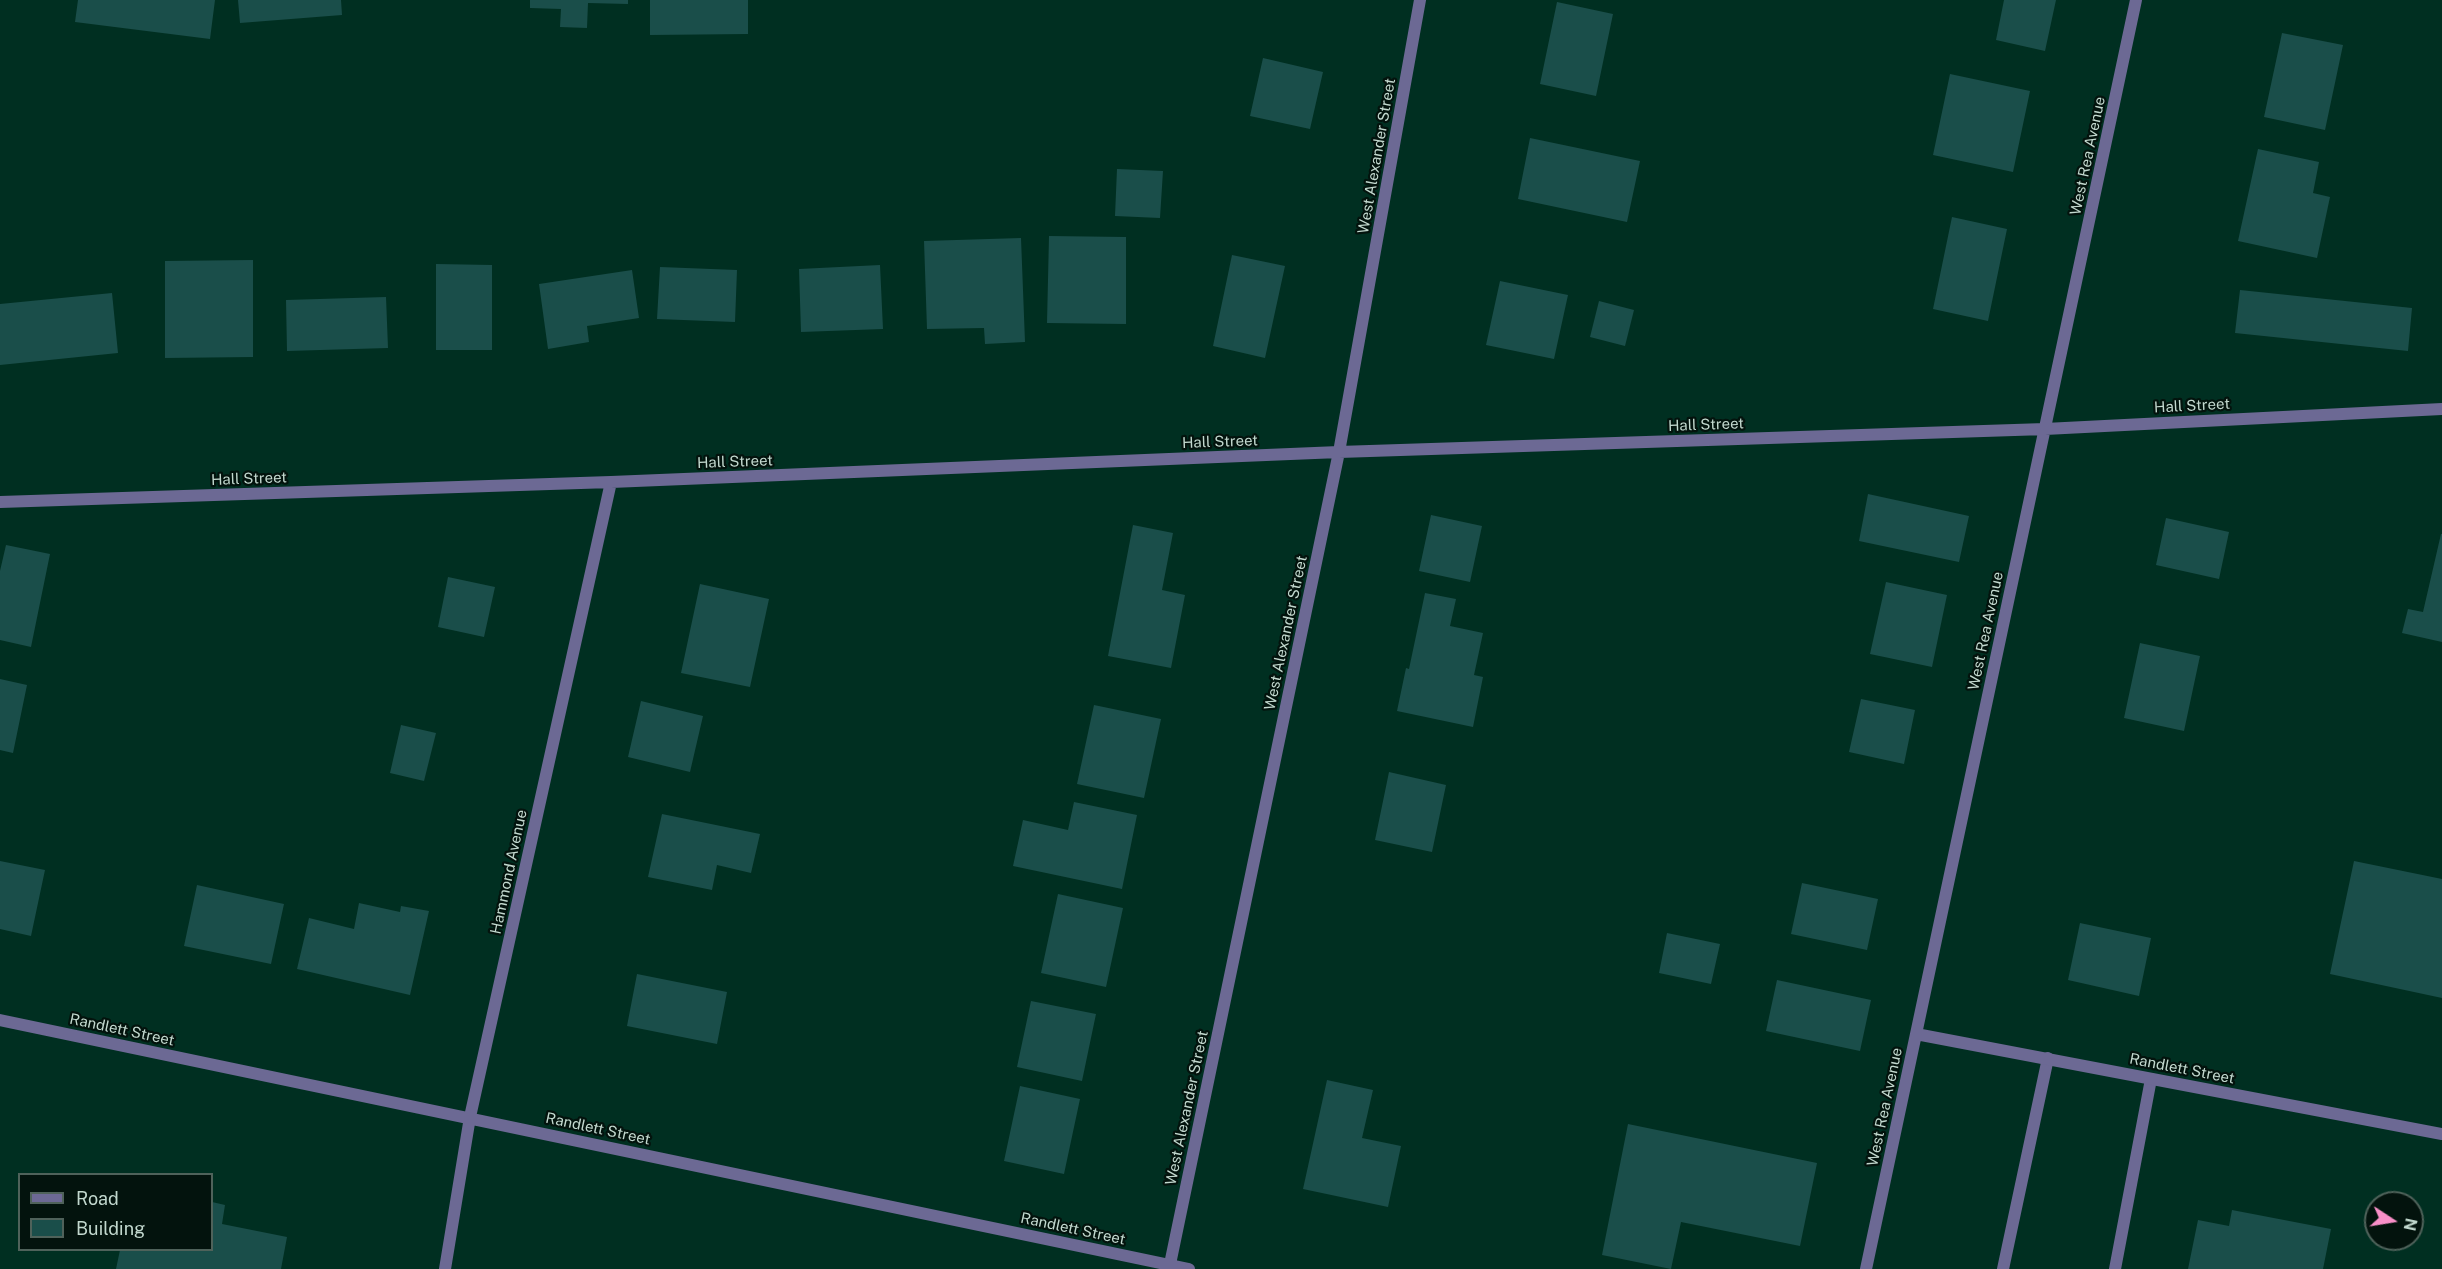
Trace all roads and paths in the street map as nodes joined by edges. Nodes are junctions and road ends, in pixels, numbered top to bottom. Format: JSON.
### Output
{"nodes":[{"id":1,"x":1420,"y":0,"type":"edge"},
{"id":2,"x":2136,"y":0,"type":"edge"},
{"id":3,"x":2442,"y":409,"type":"edge"},
{"id":4,"x":2045,"y":429,"type":"junction"},
{"id":5,"x":1339,"y":452,"type":"junction"},
{"id":6,"x":611,"y":482,"type":"junction"},
{"id":7,"x":0,"y":502,"type":"edge"},
{"id":8,"x":0,"y":1020,"type":"edge"},
{"id":9,"x":1916,"y":1034,"type":"junction"},
{"id":10,"x":2048,"y":1059,"type":"junction"},
{"id":11,"x":2151,"y":1079,"type":"junction"},
{"id":12,"x":470,"y":1117,"type":"junction"},
{"id":13,"x":2442,"y":1134,"type":"edge"},
{"id":14,"x":1169,"y":1267,"type":"edge"},
{"id":15,"x":445,"y":1269,"type":"edge"},
{"id":16,"x":1189,"y":1269,"type":"edge"},
{"id":17,"x":1866,"y":1269,"type":"edge"},
{"id":18,"x":2003,"y":1269,"type":"edge"},
{"id":19,"x":2115,"y":1269,"type":"edge"}],
"edges":[{"from":1,"to":5,"type":"street","name":"West Alexander Street"},
{"from":2,"to":4,"type":"street","name":"West Rea Avenue"},
{"from":3,"to":4,"type":"street","name":"Hall Street"},
{"from":4,"to":5,"type":"street","name":"Hall Street"},
{"from":4,"to":9,"type":"street","name":"West Rea Avenue"},
{"from":5,"to":6,"type":"street","name":"Hall Street"},
{"from":5,"to":14,"type":"street","name":"West Alexander Street"},
{"from":6,"to":7,"type":"street","name":"Hall Street"},
{"from":6,"to":12,"type":"street","name":"Hammond Avenue"},
{"from":8,"to":12,"type":"street","name":"Randlett Street"},
{"from":9,"to":10,"type":"street","name":"Randlett Street"},
{"from":9,"to":17,"type":"street","name":"West Rea Avenue"},
{"from":10,"to":11,"type":"street","name":"Randlett Street"},
{"from":10,"to":18,"type":"street"},
{"from":11,"to":13,"type":"street","name":"Randlett Street"},
{"from":11,"to":19,"type":"street"},
{"from":12,"to":14,"type":"street","name":"Randlett Street"},
{"from":12,"to":15,"type":"street","name":"Hammond Avenue"},
{"from":14,"to":16,"type":"street","name":"Randlett Street"}]}
